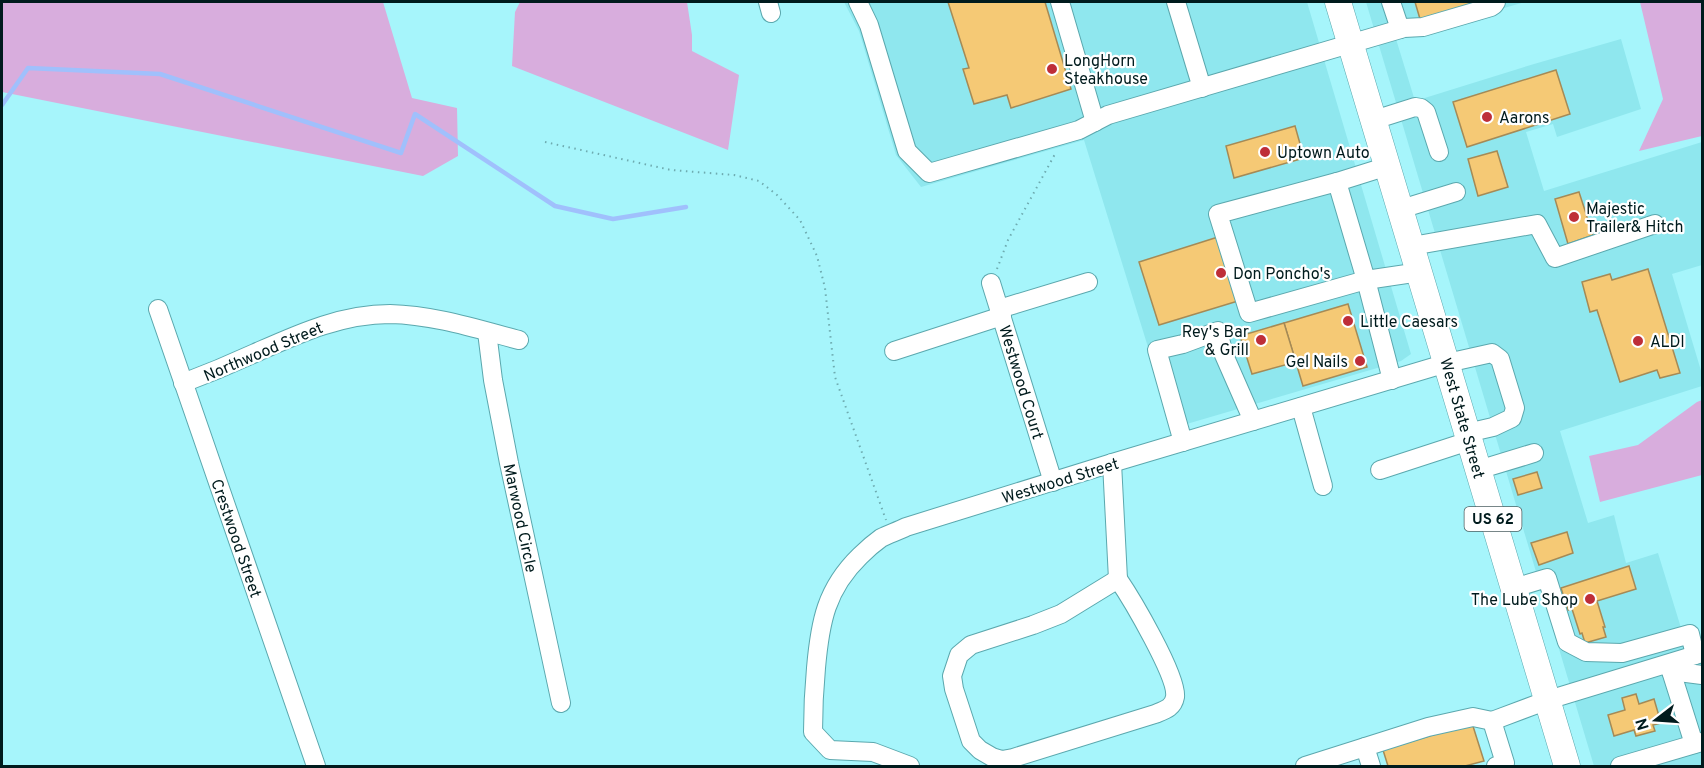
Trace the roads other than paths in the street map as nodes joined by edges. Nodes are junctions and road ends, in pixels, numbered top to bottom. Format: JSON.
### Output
{"nodes":[{"id":1,"x":858,"y":2,"type":"edge"},
{"id":2,"x":1060,"y":2,"type":"edge"},
{"id":3,"x":1176,"y":2,"type":"edge"},
{"id":4,"x":1340,"y":2,"type":"edge"},
{"id":5,"x":1391,"y":2,"type":"edge"},
{"id":6,"x":1496,"y":2,"type":"edge"},
{"id":7,"x":1400,"y":29,"type":"junction"},
{"id":8,"x":1351,"y":44,"type":"junction"},
{"id":9,"x":1202,"y":88,"type":"junction"},
{"id":10,"x":1374,"y":120,"type":"junction"},
{"id":11,"x":1095,"y":122,"type":"junction"},
{"id":12,"x":1439,"y":152,"type":"dead end"},
{"id":13,"x":1388,"y":166,"type":"junction"},
{"id":14,"x":1337,"y":182,"type":"junction"},
{"id":15,"x":1455,"y":192,"type":"dead end"},
{"id":16,"x":1401,"y":209,"type":"junction"},
{"id":17,"x":1654,"y":224,"type":"dead end"},
{"id":18,"x":1412,"y":246,"type":"junction"},
{"id":19,"x":1420,"y":272,"type":"junction"},
{"id":20,"x":1366,"y":280,"type":"junction"},
{"id":21,"x":1088,"y":282,"type":"dead end"},
{"id":22,"x":991,"y":283,"type":"road end"},
{"id":23,"x":158,"y":309,"type":"dead end"},
{"id":24,"x":1001,"y":313,"type":"junction"},
{"id":25,"x":487,"y":332,"type":"junction"},
{"id":26,"x":519,"y":340,"type":"dead end"},
{"id":27,"x":894,"y":351,"type":"dead end"},
{"id":28,"x":1447,"y":363,"type":"junction"},
{"id":29,"x":1392,"y":380,"type":"junction"},
{"id":30,"x":183,"y":383,"type":"junction"},
{"id":31,"x":1301,"y":407,"type":"junction"},
{"id":32,"x":1253,"y":421,"type":"junction"},
{"id":33,"x":1468,"y":437,"type":"junction"},
{"id":34,"x":1183,"y":442,"type":"junction"},
{"id":35,"x":1534,"y":453,"type":"dead end"},
{"id":36,"x":1112,"y":463,"type":"junction"},
{"id":37,"x":1380,"y":470,"type":"dead end"},
{"id":38,"x":1478,"y":470,"type":"junction"},
{"id":39,"x":1053,"y":482,"type":"junction"},
{"id":40,"x":1323,"y":486,"type":"dead end"},
{"id":41,"x":1118,"y":579,"type":"junction"},
{"id":42,"x":1514,"y":588,"type":"junction"},
{"id":43,"x":1696,"y":632,"type":"edge"},
{"id":44,"x":1622,"y":653,"type":"junction"},
{"id":45,"x":1699,"y":654,"type":"edge"},
{"id":46,"x":1670,"y":667,"type":"junction"},
{"id":47,"x":1702,"y":675,"type":"edge"},
{"id":48,"x":1629,"y":676,"type":"junction"},
{"id":49,"x":1548,"y":700,"type":"junction"},
{"id":50,"x":561,"y":703,"type":"dead end"},
{"id":51,"x":1492,"y":721,"type":"junction"},
{"id":52,"x":1698,"y":743,"type":"edge"},
{"id":53,"x":1365,"y":747,"type":"junction"},
{"id":54,"x":1502,"y":765,"type":"edge"},
{"id":55,"x":316,"y":766,"type":"edge"},
{"id":56,"x":910,"y":766,"type":"edge"},
{"id":57,"x":1305,"y":766,"type":"edge"},
{"id":58,"x":1371,"y":766,"type":"edge"},
{"id":59,"x":1567,"y":766,"type":"edge"},
{"id":60,"x":1620,"y":766,"type":"edge"}],
"edges":[{"from":1,"to":11,"type":"street"},
{"from":2,"to":11,"type":"street"},
{"from":3,"to":9,"type":"street"},
{"from":4,"to":8,"type":"highway","name":"West State Street","number":"US 62"},
{"from":5,"to":7,"type":"street"},
{"from":6,"to":7,"type":"street"},
{"from":7,"to":8,"type":"street"},
{"from":8,"to":9,"type":"street"},
{"from":8,"to":10,"type":"highway","name":"West State Street","number":"US 62"},
{"from":9,"to":11,"type":"street"},
{"from":10,"to":12,"type":"street"},
{"from":10,"to":13,"type":"highway","name":"West State Street","number":"US 62"},
{"from":13,"to":14,"type":"street"},
{"from":13,"to":16,"type":"highway","name":"West State Street","number":"US 62"},
{"from":14,"to":20,"type":"street"},
{"from":14,"to":20,"type":"street"},
{"from":15,"to":16,"type":"street"},
{"from":16,"to":18,"type":"highway","name":"West State Street","number":"US 62"},
{"from":17,"to":18,"type":"street"},
{"from":18,"to":19,"type":"highway","name":"West State Street","number":"US 62"},
{"from":19,"to":20,"type":"street"},
{"from":19,"to":28,"type":"highway","name":"West State Street","number":"US 62"},
{"from":20,"to":29,"type":"street"},
{"from":21,"to":24,"type":"street"},
{"from":22,"to":24,"type":"street","name":"Westwood Court"},
{"from":23,"to":30,"type":"street","name":"Crestwood Street"},
{"from":24,"to":27,"type":"street"},
{"from":24,"to":39,"type":"street","name":"Westwood Court"},
{"from":25,"to":26,"type":"street","name":"Northwood Street"},
{"from":25,"to":30,"type":"street","name":"Northwood Street"},
{"from":25,"to":50,"type":"street","name":"Marwood Circle"},
{"from":28,"to":29,"type":"street","name":"Westwood Street"},
{"from":28,"to":33,"type":"highway","name":"West State Street","number":"US 62"},
{"from":28,"to":33,"type":"street","name":"Westwood Street"},
{"from":29,"to":31,"type":"street","name":"Westwood Street"},
{"from":30,"to":55,"type":"street","name":"Crestwood Street"},
{"from":31,"to":32,"type":"street","name":"Westwood Street"},
{"from":31,"to":40,"type":"street"},
{"from":32,"to":34,"type":"street","name":"Westwood Street"},
{"from":32,"to":34,"type":"street"},
{"from":33,"to":37,"type":"street"},
{"from":33,"to":38,"type":"highway","name":"West State Street","number":"US 62"},
{"from":34,"to":36,"type":"street","name":"Westwood Street"},
{"from":35,"to":38,"type":"street"},
{"from":36,"to":39,"type":"street","name":"Westwood Street"},
{"from":36,"to":41,"type":"street"},
{"from":38,"to":42,"type":"highway","name":"West State Street","number":"US 62"},
{"from":39,"to":56,"type":"street","name":"Westwood Street"},
{"from":41,"to":41,"type":"street"},
{"from":42,"to":44,"type":"street"},
{"from":42,"to":49,"type":"highway","name":"West State Street","number":"US 62"},
{"from":43,"to":44,"type":"street"},
{"from":43,"to":45,"type":"street"},
{"from":44,"to":48,"type":"street"},
{"from":45,"to":46,"type":"street"},
{"from":46,"to":47,"type":"street"},
{"from":46,"to":48,"type":"street"},
{"from":46,"to":52,"type":"street"},
{"from":48,"to":49,"type":"street"},
{"from":49,"to":51,"type":"street"},
{"from":49,"to":59,"type":"highway","name":"West State Street","number":"US 62"},
{"from":51,"to":53,"type":"street"},
{"from":51,"to":54,"type":"street"},
{"from":52,"to":60,"type":"street"},
{"from":53,"to":57,"type":"street"},
{"from":53,"to":58,"type":"street"}]}
